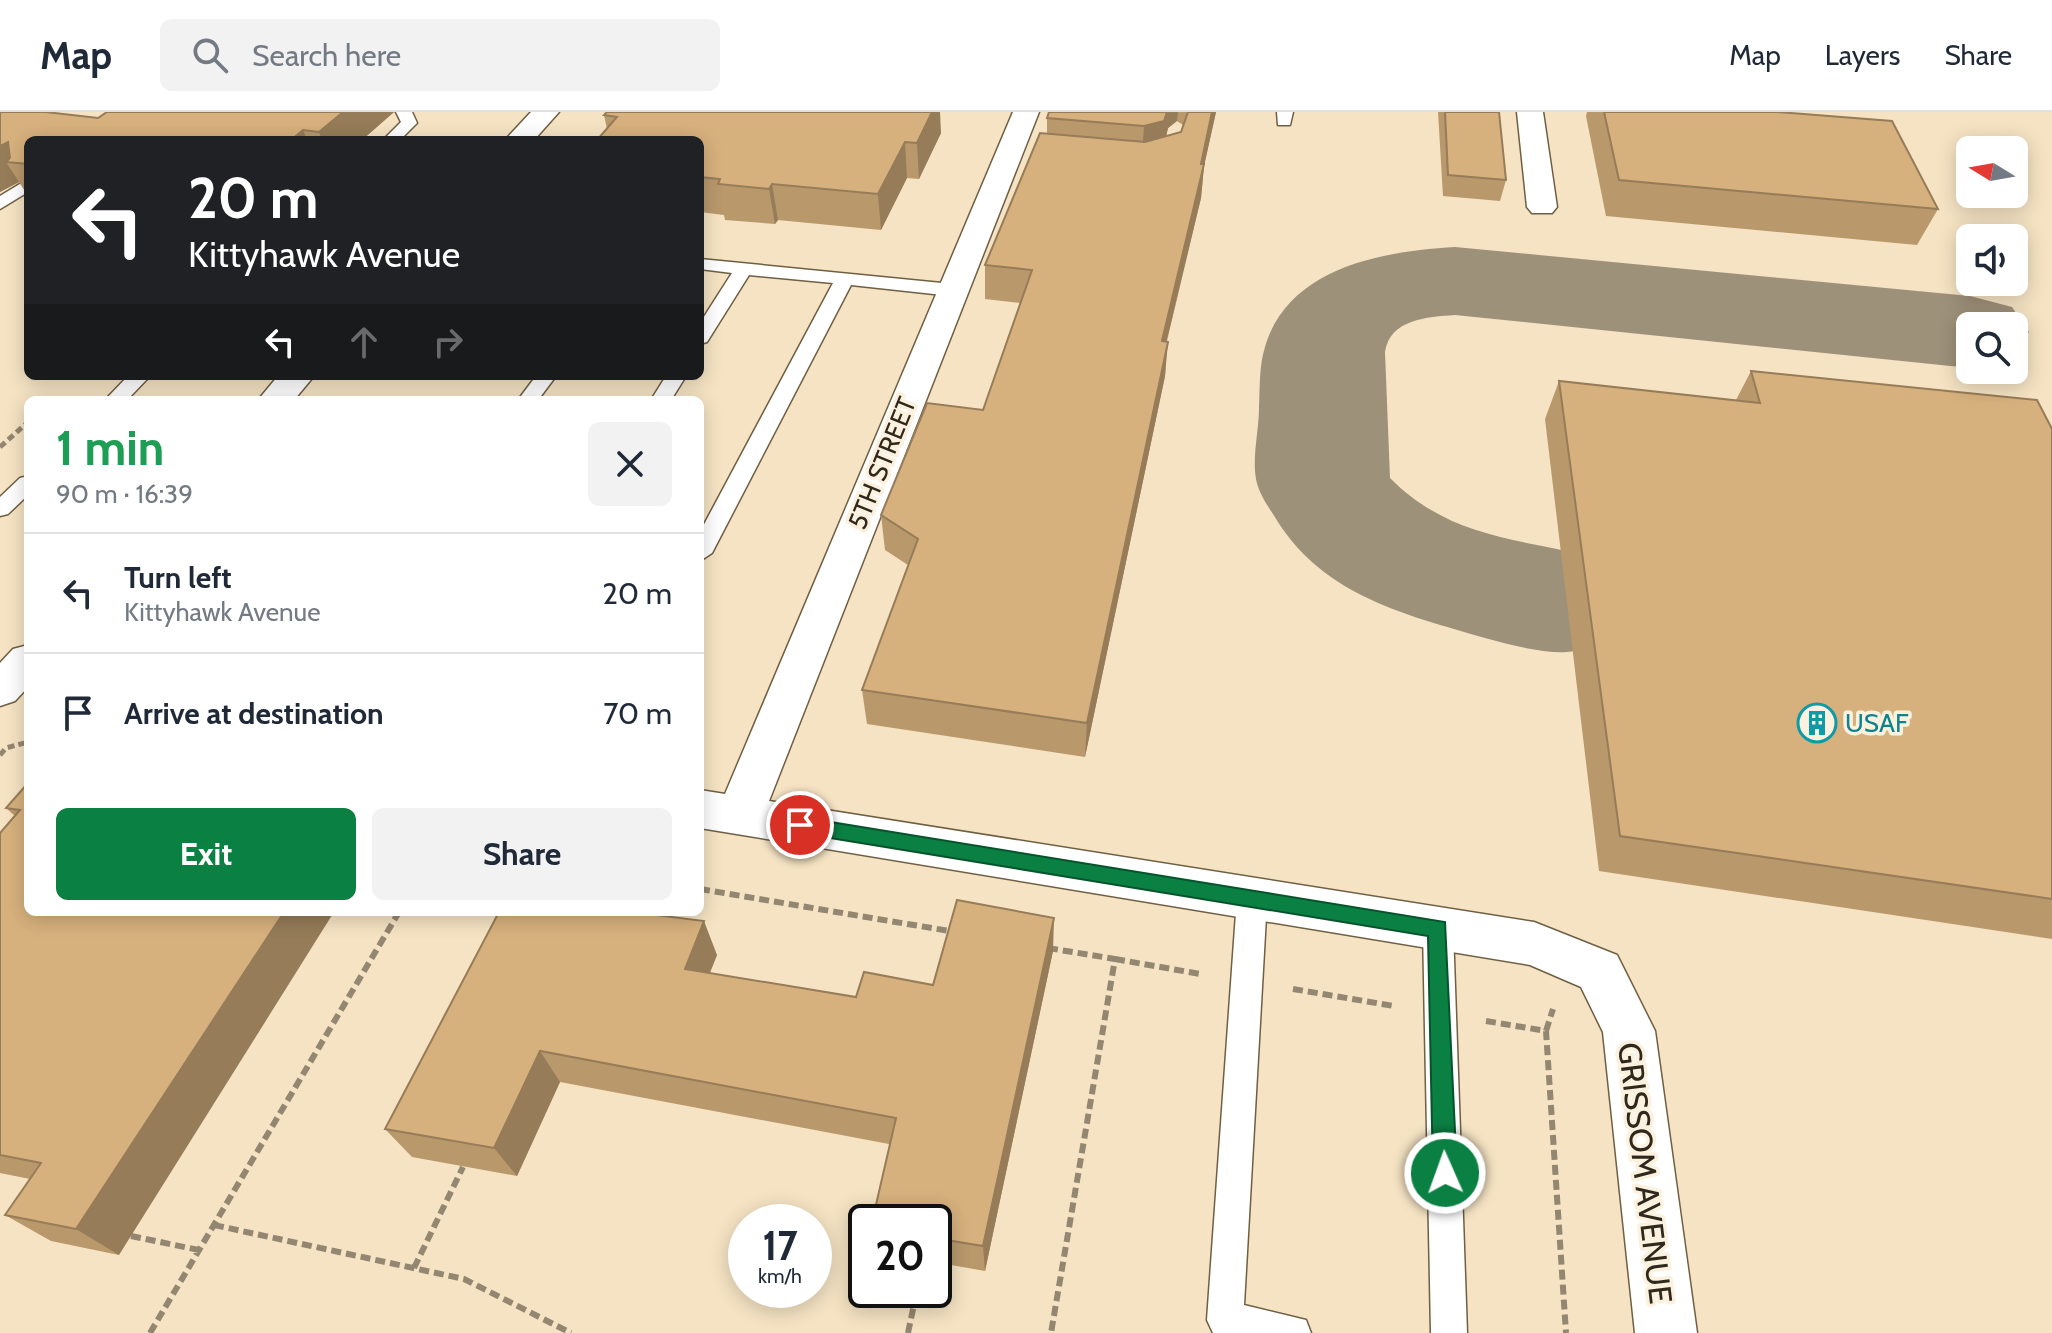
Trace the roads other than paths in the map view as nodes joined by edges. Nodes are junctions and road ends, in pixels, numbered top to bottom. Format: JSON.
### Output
{"nodes":[{"id":1,"x":404,"y":112,"type":"edge"},
{"id":2,"x":546,"y":112,"type":"edge"},
{"id":3,"x":1026,"y":112,"type":"edge"},
{"id":4,"x":1530,"y":112,"type":"edge"},
{"id":5,"x":395,"y":136,"type":"edge"},
{"id":6,"x":523,"y":136,"type":"edge"},
{"id":7,"x":24,"y":187,"type":"edge"},
{"id":8,"x":0,"y":204,"type":"edge"},
{"id":9,"x":1542,"y":207,"type":"dead end"},
{"id":10,"x":704,"y":264,"type":"edge"},
{"id":11,"x":743,"y":269,"type":"junction"},
{"id":12,"x":845,"y":279,"type":"junction"},
{"id":13,"x":952,"y":290,"type":"junction"},
{"id":14,"x":704,"y":332,"type":"edge"},
{"id":15,"x":136,"y":380,"type":"edge"},
{"id":16,"x":293,"y":380,"type":"edge"},
{"id":17,"x":119,"y":396,"type":"edge"},
{"id":18,"x":279,"y":396,"type":"edge"},
{"id":19,"x":24,"y":487,"type":"edge"},
{"id":20,"x":0,"y":509,"type":"edge"},
{"id":21,"x":704,"y":545,"type":"edge"},
{"id":22,"x":24,"y":665,"type":"edge"},
{"id":23,"x":0,"y":693,"type":"edge"},
{"id":24,"x":20,"y":719,"type":"edge"},
{"id":25,"x":720,"y":812,"type":"edge"},
{"id":26,"x":1252,"y":899,"type":"junction"},
{"id":27,"x":1438,"y":929,"type":"junction"},
{"id":28,"x":1293,"y":1333,"type":"edge"},
{"id":29,"x":1449,"y":1333,"type":"edge"},
{"id":30,"x":1666,"y":1333,"type":"edge"}],
"edges":[{"from":1,"to":5,"type":"lane"},
{"from":2,"to":6,"type":"street"},
{"from":3,"to":13,"type":"street","name":"5TH STREET"},
{"from":4,"to":9,"type":"street"},
{"from":7,"to":8,"type":"lane"},
{"from":10,"to":11,"type":"lane"},
{"from":11,"to":12,"type":"lane"},
{"from":11,"to":14,"type":"lane"},
{"from":12,"to":13,"type":"lane"},
{"from":12,"to":21,"type":"lane"},
{"from":13,"to":25,"type":"street","name":"5TH STREET"},
{"from":15,"to":17,"type":"lane"},
{"from":16,"to":18,"type":"street"},
{"from":19,"to":20,"type":"lane"},
{"from":22,"to":23,"type":"street"},
{"from":23,"to":24,"type":"street"},
{"from":25,"to":26,"type":"street"},
{"from":26,"to":27,"type":"street"},
{"from":26,"to":28,"type":"lane"},
{"from":27,"to":29,"type":"lane"},
{"from":27,"to":30,"type":"street","name":"GRISSOM AVENUE"}]}
